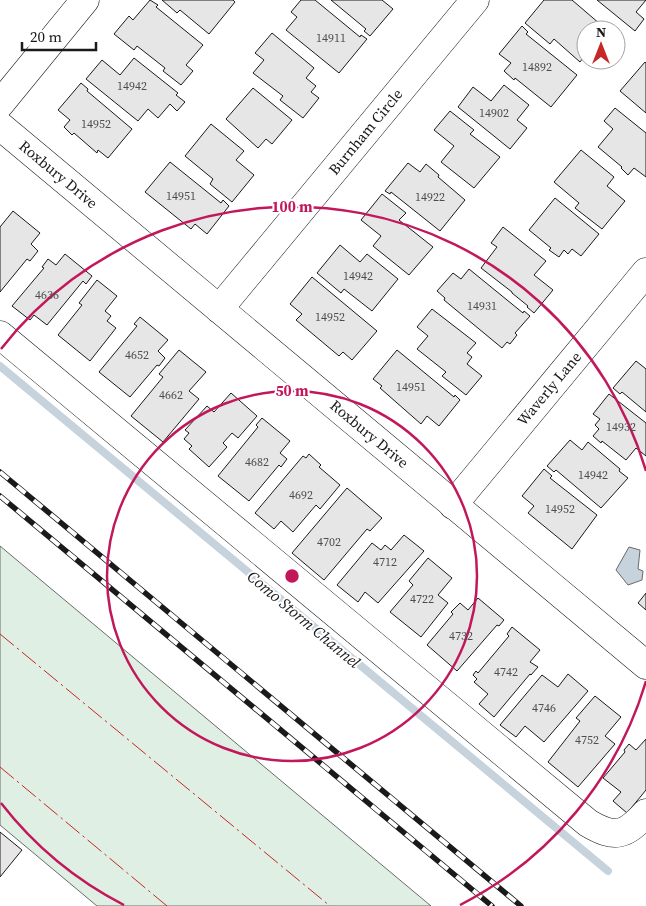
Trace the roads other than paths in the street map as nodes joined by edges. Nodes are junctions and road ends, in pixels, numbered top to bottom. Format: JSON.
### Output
{"nodes":[{"id":1,"x":85,"y":0,"type":"edge"},
{"id":2,"x":475,"y":0,"type":"edge"},
{"id":3,"x":0,"y":104,"type":"edge"},
{"id":4,"x":0,"y":126,"type":"edge"},
{"id":5,"x":646,"y":272,"type":"edge"},
{"id":6,"x":219,"y":309,"type":"junction"},
{"id":7,"x":0,"y":335,"type":"edge"},
{"id":8,"x":453,"y":505,"type":"junction"},
{"id":9,"x":646,"y":665,"type":"edge"},
{"id":10,"x":646,"y":813,"type":"edge"}],
"edges":[{"from":1,"to":3,"type":"street"},
{"from":2,"to":6,"type":"street","name":"Burnham Circle"},
{"from":4,"to":6,"type":"street","name":"Roxbury Drive"},
{"from":5,"to":8,"type":"street","name":"Waverly Lane"},
{"from":6,"to":8,"type":"street","name":"Roxbury Drive"},
{"from":7,"to":10,"type":"street"},
{"from":8,"to":9,"type":"street","name":"Roxbury Drive"}]}
